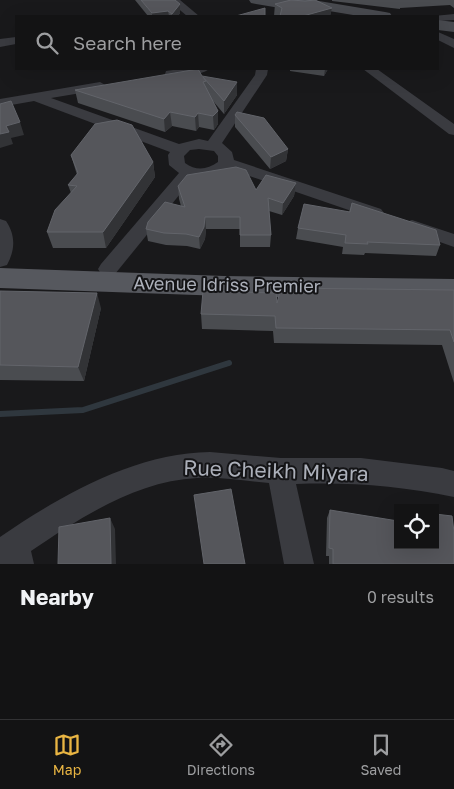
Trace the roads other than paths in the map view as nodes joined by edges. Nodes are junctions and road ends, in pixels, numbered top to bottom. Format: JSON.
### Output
{"nodes":[{"id":1,"x":173,"y":0,"type":"edge"},
{"id":2,"x":256,"y":0,"type":"edge"},
{"id":3,"x":287,"y":0,"type":"edge"},
{"id":4,"x":193,"y":15,"type":"edge"},
{"id":5,"x":348,"y":15,"type":"edge"},
{"id":6,"x":379,"y":15,"type":"edge"},
{"id":7,"x":454,"y":17,"type":"edge"},
{"id":8,"x":439,"y":18,"type":"edge"},
{"id":9,"x":439,"y":25,"type":"edge"},
{"id":10,"x":454,"y":27,"type":"edge"},
{"id":11,"x":439,"y":30,"type":"edge"},
{"id":12,"x":454,"y":32,"type":"edge"},
{"id":13,"x":439,"y":36,"type":"edge"},
{"id":14,"x":15,"y":41,"type":"edge"},
{"id":15,"x":0,"y":43,"type":"edge"},
{"id":16,"x":454,"y":44,"type":"edge"},
{"id":17,"x":198,"y":70,"type":"edge"},
{"id":18,"x":262,"y":70,"type":"edge"},
{"id":19,"x":370,"y":70,"type":"edge"},
{"id":20,"x":157,"y":77,"type":"edge"},
{"id":21,"x":110,"y":85,"type":"edge"},
{"id":22,"x":36,"y":97,"type":"junction"},
{"id":23,"x":0,"y":103,"type":"edge"},
{"id":24,"x":454,"y":131,"type":"edge"},
{"id":25,"x":213,"y":145,"type":"junction"},
{"id":26,"x":180,"y":150,"type":"junction"},
{"id":27,"x":226,"y":163,"type":"junction"},
{"id":28,"x":189,"y":172,"type":"junction"},
{"id":29,"x":0,"y":225,"type":"edge"},
{"id":30,"x":454,"y":241,"type":"edge"},
{"id":31,"x":0,"y":260,"type":"edge"},
{"id":32,"x":0,"y":269,"type":"edge"},
{"id":33,"x":108,"y":269,"type":"junction"},
{"id":34,"x":454,"y":275,"type":"edge"},
{"id":35,"x":0,"y":278,"type":"edge"},
{"id":36,"x":454,"y":290,"type":"edge"},
{"id":37,"x":280,"y":471,"type":"junction"},
{"id":38,"x":454,"y":484,"type":"edge"},
{"id":39,"x":11,"y":554,"type":"edge"},
{"id":40,"x":299,"y":564,"type":"edge"}],
"edges":[{"from":1,"to":4,"type":"street"},
{"from":2,"to":5,"type":"main road"},
{"from":3,"to":6,"type":"main road"},
{"from":7,"to":8,"type":"street"},
{"from":9,"to":10,"type":"main road"},
{"from":11,"to":12,"type":"main road"},
{"from":13,"to":16,"type":"street"},
{"from":14,"to":15,"type":"street"},
{"from":17,"to":20,"type":"street"},
{"from":18,"to":25,"type":"street"},
{"from":19,"to":24,"type":"street"},
{"from":21,"to":22,"type":"street"},
{"from":22,"to":23,"type":"street"},
{"from":22,"to":26,"type":"street"},
{"from":25,"to":26,"type":"street"},
{"from":25,"to":27,"type":"street"},
{"from":26,"to":28,"type":"street"},
{"from":27,"to":28,"type":"street"},
{"from":27,"to":30,"type":"street"},
{"from":28,"to":33,"type":"street"},
{"from":29,"to":31,"type":"street"},
{"from":32,"to":33,"type":"main road","name":"Avenue Idriss Premier"},
{"from":33,"to":34,"type":"main road","name":"Avenue Idriss Premier"},
{"from":35,"to":36,"type":"main road","name":"Avenue Idriss Premier"},
{"from":37,"to":38,"type":"street","name":"Rue Cheikh Miyara"},
{"from":37,"to":39,"type":"street","name":"Rue Cheikh Miyara"},
{"from":37,"to":40,"type":"street"}]}
